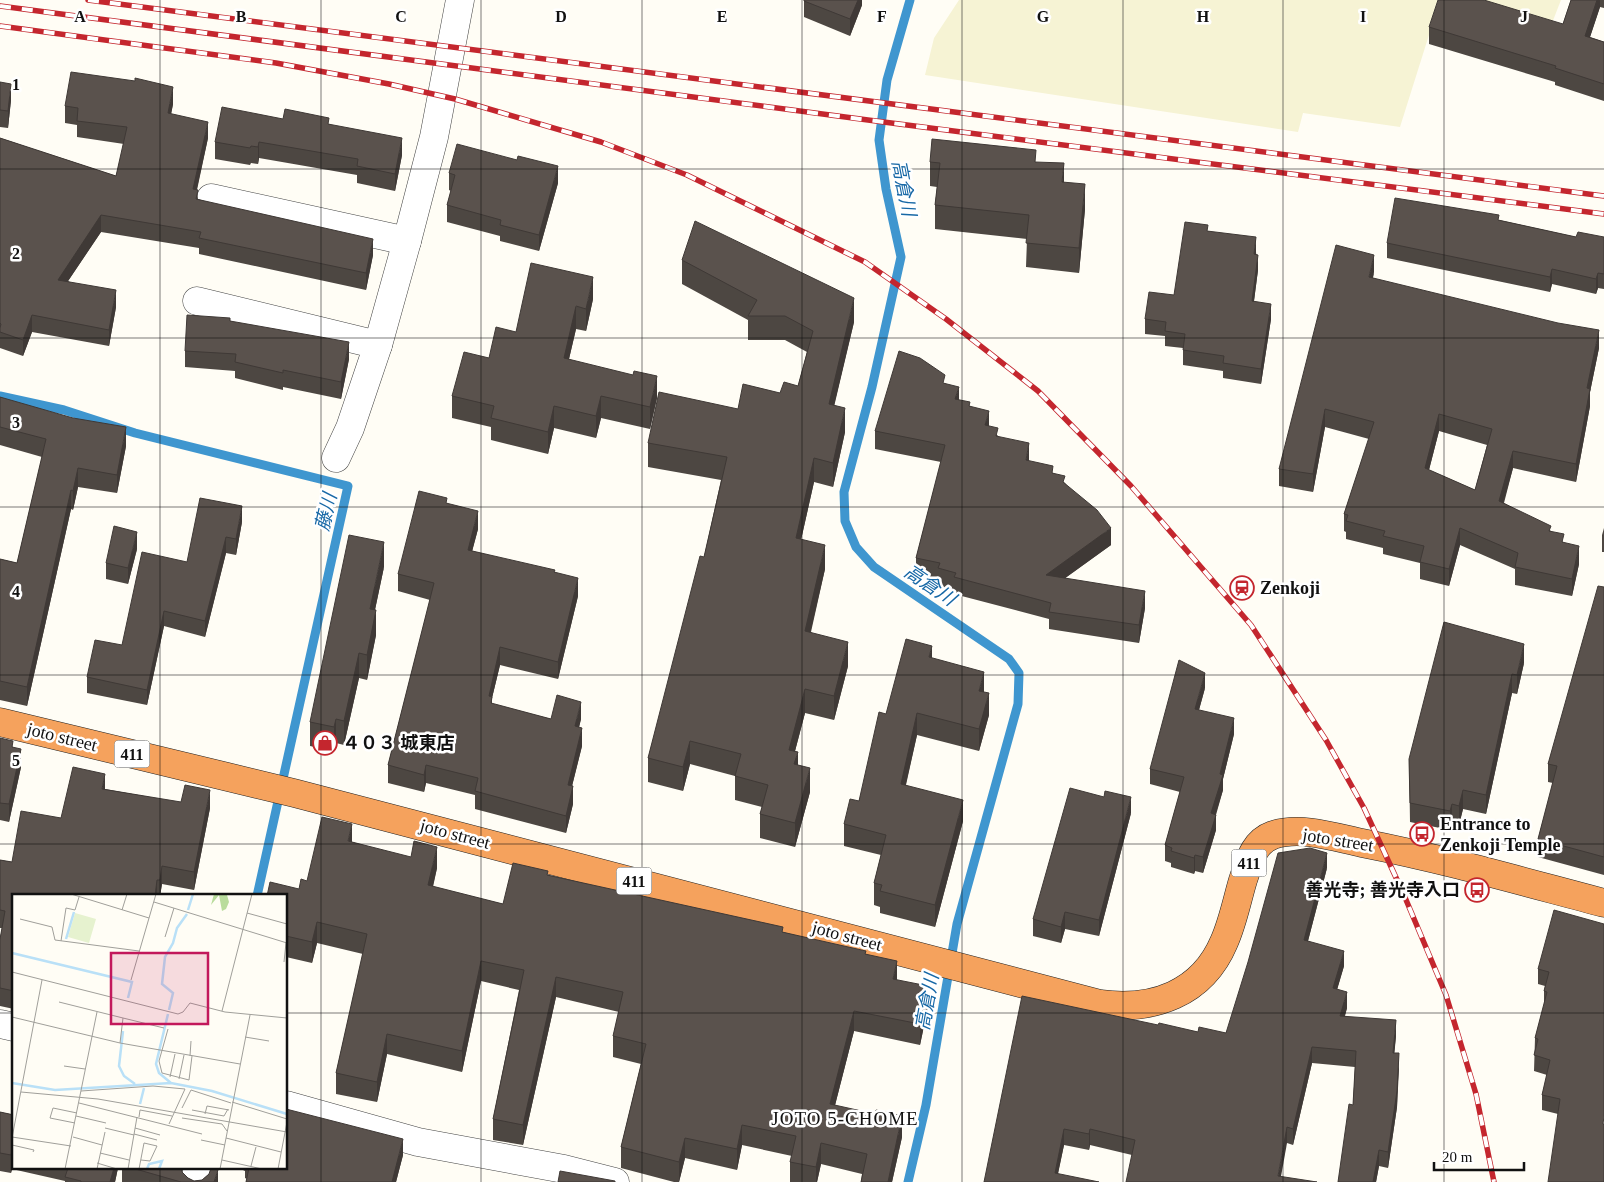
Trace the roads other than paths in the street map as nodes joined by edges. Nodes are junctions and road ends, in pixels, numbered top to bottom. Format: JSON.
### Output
{"nodes":[{"id":1,"x":460,"y":0,"type":"edge"},
{"id":2,"x":211,"y":198,"type":"dead end"},
{"id":3,"x":407,"y":241,"type":"junction"},
{"id":4,"x":197,"y":301,"type":"dead end"},
{"id":5,"x":378,"y":345,"type":"junction"},
{"id":6,"x":336,"y":458,"type":"dead end"},
{"id":7,"x":0,"y":722,"type":"edge"},
{"id":8,"x":1604,"y":903,"type":"edge"},
{"id":9,"x":288,"y":1106,"type":"edge"},
{"id":10,"x":615,"y":1182,"type":"edge"}],
"edges":[{"from":1,"to":3,"type":"street"},
{"from":2,"to":3,"type":"street"},
{"from":3,"to":5,"type":"street"},
{"from":4,"to":5,"type":"street"},
{"from":5,"to":6,"type":"street"},
{"from":7,"to":8,"type":"highway","name":"joto street","number":"411"},
{"from":9,"to":10,"type":"street"}]}
